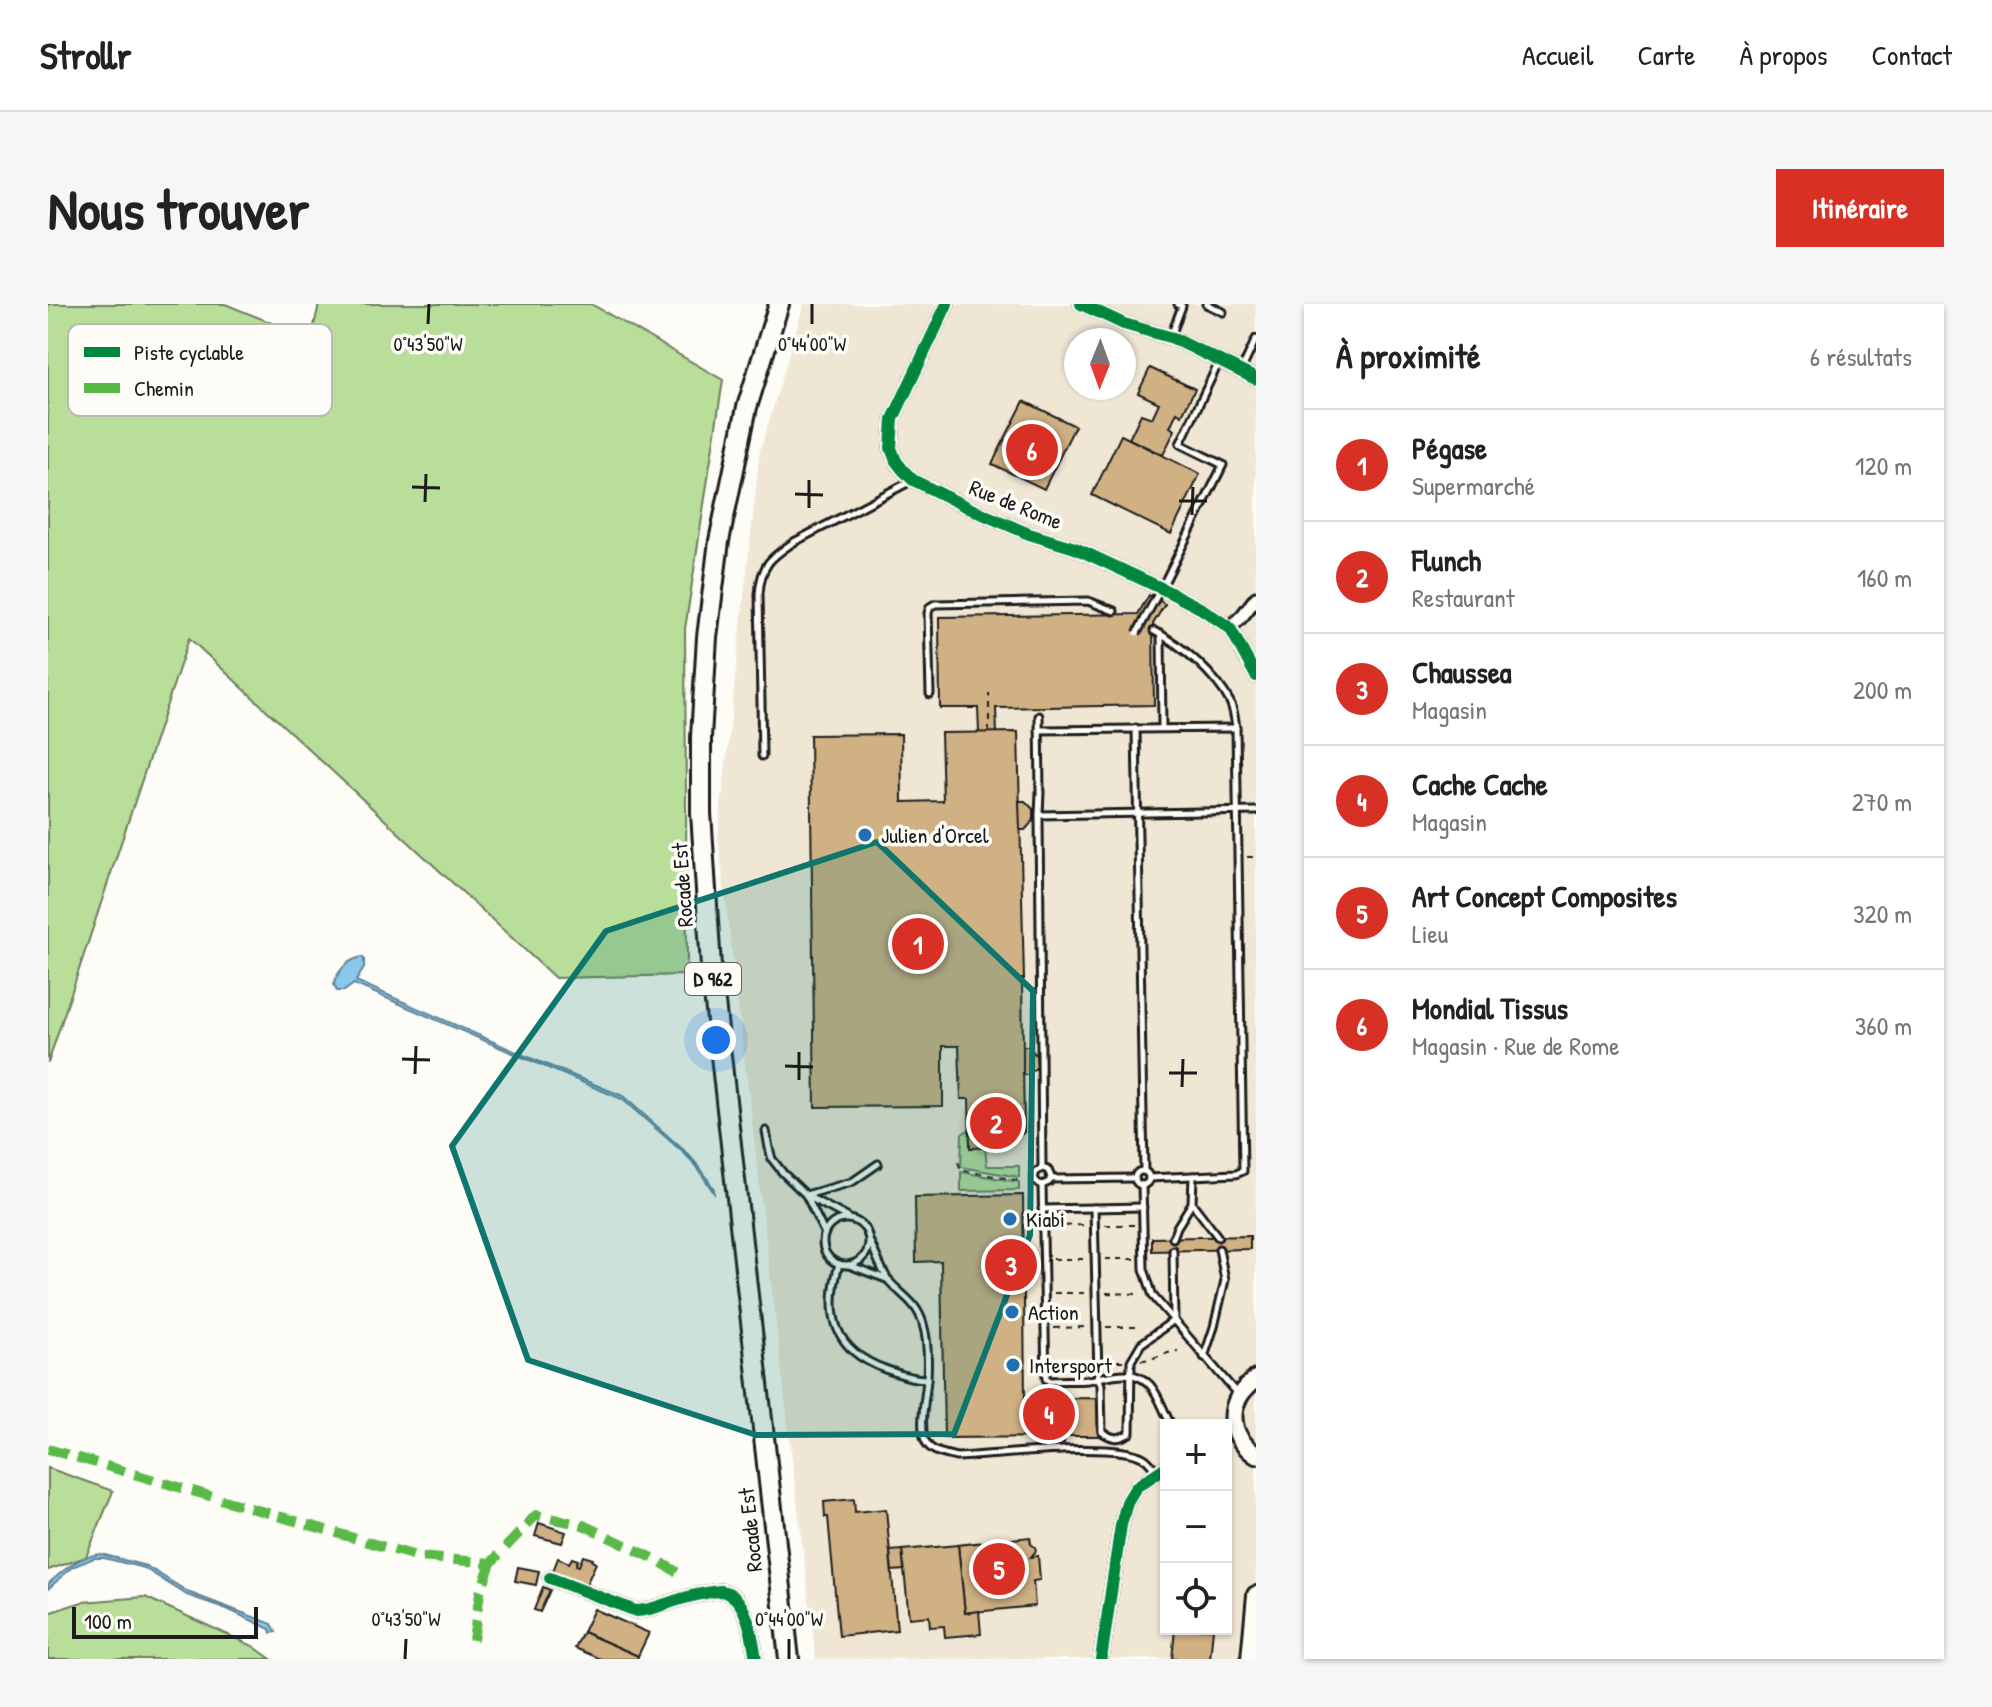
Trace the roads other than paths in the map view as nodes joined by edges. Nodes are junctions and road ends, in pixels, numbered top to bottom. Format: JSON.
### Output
{"nodes":[{"id":1,"x":779,"y":304,"type":"edge"},
{"id":2,"x":947,"y":304,"type":"edge"},
{"id":3,"x":1081,"y":304,"type":"edge"},
{"id":4,"x":1206,"y":304,"type":"edge"},
{"id":5,"x":1182,"y":305,"type":"edge"},
{"id":6,"x":1098,"y":308,"type":"edge"},
{"id":7,"x":1223,"y":312,"type":"dead end"},
{"id":8,"x":1170,"y":337,"type":"junction"},
{"id":9,"x":1256,"y":339,"type":"edge"},
{"id":10,"x":1220,"y":361,"type":"junction"},
{"id":11,"x":1241,"y":371,"type":"junction"},
{"id":12,"x":1256,"y":379,"type":"edge"},
{"id":13,"x":913,"y":480,"type":"junction"},
{"id":14,"x":1161,"y":588,"type":"junction"},
{"id":15,"x":1256,"y":598,"type":"edge"},
{"id":16,"x":1114,"y":611,"type":"dead end"},
{"id":17,"x":1230,"y":628,"type":"junction"},
{"id":18,"x":1154,"y":631,"type":"dead end"},
{"id":19,"x":1137,"y":633,"type":"dead end"},
{"id":20,"x":1161,"y":634,"type":"junction"},
{"id":21,"x":1256,"y":676,"type":"edge"},
{"id":22,"x":930,"y":694,"type":"dead end"},
{"id":23,"x":1039,"y":716,"type":"dead end"},
{"id":24,"x":1136,"y":728,"type":"junction"},
{"id":25,"x":1162,"y":728,"type":"junction"},
{"id":26,"x":1236,"y":728,"type":"junction"},
{"id":27,"x":1039,"y":730,"type":"junction"},
{"id":28,"x":762,"y":756,"type":"dead end"},
{"id":29,"x":1256,"y":811,"type":"edge"},
{"id":30,"x":1237,"y":812,"type":"junction"},
{"id":31,"x":1138,"y":814,"type":"junction"},
{"id":32,"x":1039,"y":815,"type":"junction"},
{"id":33,"x":766,"y":1131,"type":"dead end"},
{"id":34,"x":878,"y":1164,"type":"dead end"},
{"id":35,"x":1042,"y":1168,"type":"junction"},
{"id":36,"x":1144,"y":1171,"type":"junction"},
{"id":37,"x":1193,"y":1176,"type":"junction"},
{"id":38,"x":1135,"y":1178,"type":"junction"},
{"id":39,"x":1149,"y":1178,"type":"junction"},
{"id":40,"x":1051,"y":1179,"type":"junction"},
{"id":41,"x":1042,"y":1185,"type":"junction"},
{"id":42,"x":1142,"y":1185,"type":"junction"},
{"id":43,"x":806,"y":1195,"type":"junction"},
{"id":44,"x":1192,"y":1203,"type":"junction"},
{"id":45,"x":1143,"y":1207,"type":"junction"},
{"id":46,"x":1094,"y":1208,"type":"junction"},
{"id":47,"x":1042,"y":1209,"type":"junction"},
{"id":48,"x":850,"y":1218,"type":"junction"},
{"id":49,"x":825,"y":1232,"type":"junction"},
{"id":50,"x":1218,"y":1237,"type":"dead end"},
{"id":51,"x":1173,"y":1238,"type":"dead end"},
{"id":52,"x":870,"y":1242,"type":"junction"},
{"id":53,"x":1219,"y":1249,"type":"dead end"},
{"id":54,"x":1173,"y":1250,"type":"dead end"},
{"id":55,"x":839,"y":1264,"type":"junction"},
{"id":56,"x":849,"y":1265,"type":"junction"},
{"id":57,"x":890,"y":1281,"type":"junction"},
{"id":58,"x":1174,"y":1320,"type":"junction"},
{"id":59,"x":1204,"y":1357,"type":"junction"},
{"id":60,"x":1130,"y":1374,"type":"junction"},
{"id":61,"x":1098,"y":1377,"type":"junction"},
{"id":62,"x":927,"y":1379,"type":"junction"},
{"id":63,"x":1256,"y":1379,"type":"edge"},
{"id":64,"x":1239,"y":1396,"type":"junction"},
{"id":65,"x":1168,"y":1419,"type":"edge"},
{"id":66,"x":1232,"y":1428,"type":"edge"},
{"id":67,"x":1232,"y":1437,"type":"edge"},
{"id":68,"x":1255,"y":1457,"type":"edge"},
{"id":69,"x":1160,"y":1468,"type":"edge"},
{"id":70,"x":1160,"y":1470,"type":"edge"},
{"id":71,"x":550,"y":1578,"type":"dead end"},
{"id":72,"x":1256,"y":1595,"type":"edge"},
{"id":73,"x":756,"y":1659,"type":"edge"},
{"id":74,"x":789,"y":1659,"type":"edge"},
{"id":75,"x":1101,"y":1659,"type":"edge"},
{"id":76,"x":1250,"y":1659,"type":"edge"}],
"edges":[{"from":1,"to":74,"type":"main road","name":"Rocade Est","number":"D 962"},
{"from":2,"to":13,"type":"street"},
{"from":3,"to":6,"type":"street"},
{"from":4,"to":7,"type":"lane"},
{"from":5,"to":8,"type":"lane"},
{"from":6,"to":8,"type":"street"},
{"from":8,"to":10,"type":"street"},
{"from":9,"to":11,"type":"lane"},
{"from":10,"to":11,"type":"street"},
{"from":10,"to":14,"type":"lane"},
{"from":11,"to":12,"type":"street"},
{"from":13,"to":14,"type":"street","name":"Rue de Rome"},
{"from":13,"to":28,"type":"lane"},
{"from":14,"to":17,"type":"street","name":"Rue de Rome"},
{"from":14,"to":19,"type":"lane","bridge":true},
{"from":15,"to":17,"type":"street"},
{"from":16,"to":22,"type":"lane"},
{"from":17,"to":21,"type":"street","name":"Rue de Rome"},
{"from":18,"to":20,"type":"lane"},
{"from":20,"to":25,"type":"lane"},
{"from":20,"to":26,"type":"lane"},
{"from":23,"to":27,"type":"lane"},
{"from":24,"to":25,"type":"lane"},
{"from":24,"to":27,"type":"lane"},
{"from":24,"to":31,"type":"lane"},
{"from":25,"to":26,"type":"lane"},
{"from":26,"to":30,"type":"lane"},
{"from":27,"to":32,"type":"lane"},
{"from":29,"to":30,"type":"lane"},
{"from":30,"to":31,"type":"lane"},
{"from":30,"to":37,"type":"lane"},
{"from":31,"to":32,"type":"lane"},
{"from":31,"to":36,"type":"lane"},
{"from":32,"to":35,"type":"lane"},
{"from":33,"to":43,"type":"lane"},
{"from":34,"to":43,"type":"lane"},
{"from":35,"to":40,"type":"lane"},
{"from":35,"to":41,"type":"lane"},
{"from":36,"to":38,"type":"lane"},
{"from":36,"to":39,"type":"lane"},
{"from":37,"to":39,"type":"lane"},
{"from":37,"to":44,"type":"lane"},
{"from":38,"to":40,"type":"lane"},
{"from":38,"to":42,"type":"lane"},
{"from":39,"to":42,"type":"lane"},
{"from":40,"to":41,"type":"lane"},
{"from":41,"to":47,"type":"lane"},
{"from":42,"to":45,"type":"lane"},
{"from":43,"to":48,"type":"lane"},
{"from":43,"to":49,"type":"lane"},
{"from":44,"to":50,"type":"lane"},
{"from":44,"to":51,"type":"lane"},
{"from":45,"to":46,"type":"lane"},
{"from":45,"to":58,"type":"lane"},
{"from":46,"to":47,"type":"lane"},
{"from":46,"to":61,"type":"lane"},
{"from":47,"to":61,"type":"lane"},
{"from":48,"to":49,"type":"lane"},
{"from":48,"to":52,"type":"lane"},
{"from":49,"to":55,"type":"lane"},
{"from":52,"to":56,"type":"lane"},
{"from":52,"to":57,"type":"lane"},
{"from":53,"to":59,"type":"lane"},
{"from":54,"to":58,"type":"lane"},
{"from":55,"to":56,"type":"lane"},
{"from":55,"to":62,"type":"lane"},
{"from":56,"to":57,"type":"lane"},
{"from":57,"to":62,"type":"lane"},
{"from":58,"to":59,"type":"lane"},
{"from":58,"to":60,"type":"lane"},
{"from":59,"to":64,"type":"lane"},
{"from":60,"to":61,"type":"lane"},
{"from":60,"to":61,"type":"lane"},
{"from":60,"to":65,"type":"lane"},
{"from":62,"to":69,"type":"lane"},
{"from":63,"to":64,"type":"street"},
{"from":64,"to":66,"type":"street"},
{"from":67,"to":68,"type":"street"},
{"from":70,"to":75,"type":"street"},
{"from":71,"to":73,"type":"street"},
{"from":72,"to":76,"type":"street"}]}
